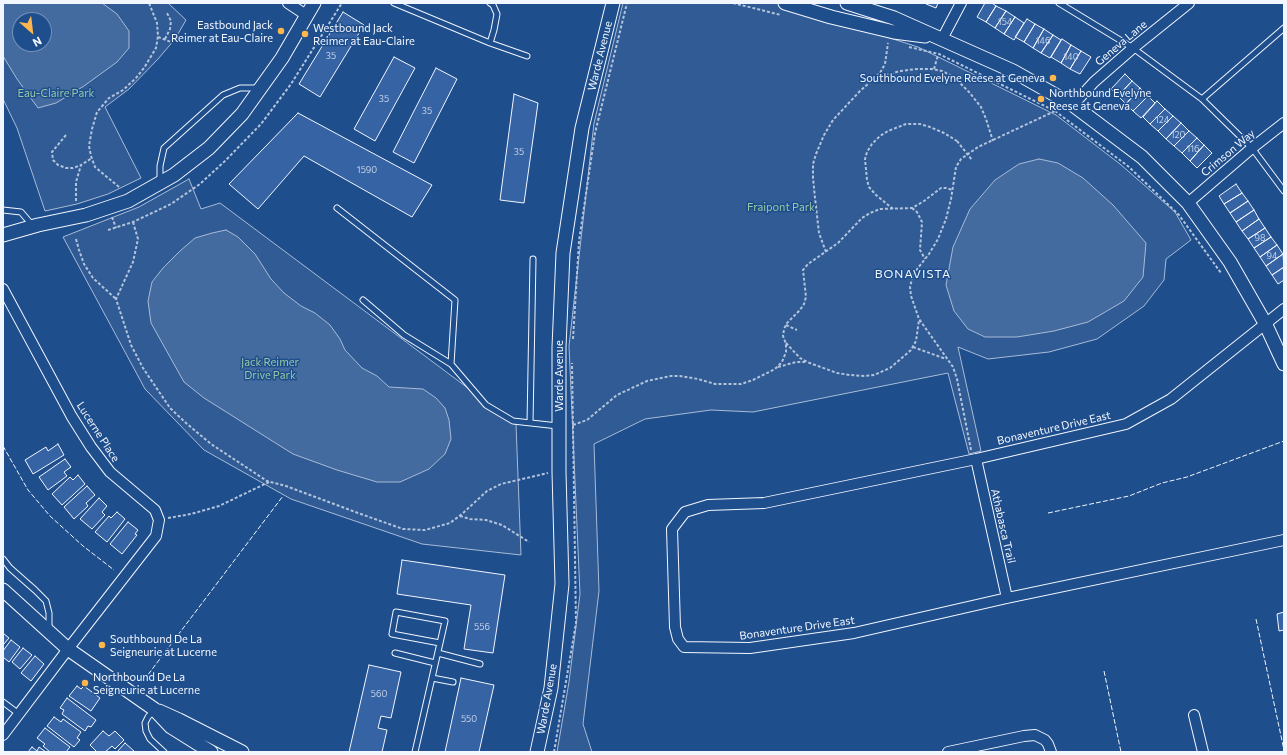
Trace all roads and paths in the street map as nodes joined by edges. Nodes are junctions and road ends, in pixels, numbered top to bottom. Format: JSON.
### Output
{"nodes":[{"id":1,"x":149,"y":3,"type":"edge"},
{"id":2,"x":288,"y":3,"type":"edge"},
{"id":3,"x":314,"y":3,"type":"edge"},
{"id":4,"x":394,"y":3,"type":"edge"},
{"id":5,"x":490,"y":3,"type":"edge"},
{"id":6,"x":613,"y":3,"type":"edge"},
{"id":7,"x":627,"y":3,"type":"edge"},
{"id":8,"x":733,"y":3,"type":"edge"},
{"id":9,"x":847,"y":3,"type":"edge"},
{"id":10,"x":961,"y":3,"type":"edge"},
{"id":11,"x":1059,"y":3,"type":"edge"},
{"id":12,"x":1189,"y":3,"type":"edge"},
{"id":13,"x":1067,"y":4,"type":"edge"},
{"id":14,"x":792,"y":7,"type":"edge"},
{"id":15,"x":167,"y":13,"type":"dead end"},
{"id":16,"x":306,"y":15,"type":"junction"},
{"id":17,"x":1284,"y":28,"type":"edge"},
{"id":18,"x":158,"y":37,"type":"junction"},
{"id":19,"x":942,"y":38,"type":"junction"},
{"id":20,"x":165,"y":39,"type":"junction"},
{"id":21,"x":170,"y":42,"type":"dead end"},
{"id":22,"x":490,"y":42,"type":"junction"},
{"id":23,"x":888,"y":42,"type":"dead end"},
{"id":24,"x":903,"y":46,"type":"dead end"},
{"id":25,"x":1133,"y":48,"type":"junction"},
{"id":26,"x":939,"y":54,"type":"junction"},
{"id":27,"x":527,"y":56,"type":"dead end"},
{"id":28,"x":934,"y":69,"type":"junction"},
{"id":29,"x":875,"y":78,"type":"junction"},
{"id":30,"x":261,"y":88,"type":"junction"},
{"id":31,"x":1202,"y":99,"type":"junction"},
{"id":32,"x":1073,"y":105,"type":"junction"},
{"id":33,"x":1055,"y":111,"type":"junction"},
{"id":34,"x":1284,"y":123,"type":"edge"},
{"id":35,"x":66,"y":135,"type":"dead end"},
{"id":36,"x":993,"y":141,"type":"junction"},
{"id":37,"x":1252,"y":148,"type":"junction"},
{"id":38,"x":92,"y":158,"type":"junction"},
{"id":39,"x":972,"y":160,"type":"dead end"},
{"id":40,"x":81,"y":165,"type":"junction"},
{"id":41,"x":160,"y":183,"type":"junction"},
{"id":42,"x":119,"y":187,"type":"dead end"},
{"id":43,"x":952,"y":190,"type":"junction"},
{"id":44,"x":1284,"y":190,"type":"edge"},
{"id":45,"x":76,"y":202,"type":"dead end"},
{"id":46,"x":1188,"y":203,"type":"junction"},
{"id":47,"x":337,"y":208,"type":"dead end"},
{"id":48,"x":912,"y":208,"type":"junction"},
{"id":49,"x":893,"y":209,"type":"junction"},
{"id":50,"x":3,"y":210,"type":"edge"},
{"id":51,"x":133,"y":222,"type":"dead end"},
{"id":52,"x":33,"y":226,"type":"junction"},
{"id":53,"x":3,"y":235,"type":"edge"},
{"id":54,"x":76,"y":239,"type":"dead end"},
{"id":55,"x":826,"y":252,"type":"junction"},
{"id":56,"x":533,"y":259,"type":"dead end"},
{"id":57,"x":925,"y":259,"type":"junction"},
{"id":58,"x":1223,"y":275,"type":"dead end"},
{"id":59,"x":3,"y":289,"type":"edge"},
{"id":60,"x":116,"y":299,"type":"junction"},
{"id":61,"x":363,"y":300,"type":"dead end"},
{"id":62,"x":1284,"y":309,"type":"edge"},
{"id":63,"x":919,"y":319,"type":"junction"},
{"id":64,"x":1265,"y":323,"type":"junction"},
{"id":65,"x":786,"y":325,"type":"junction"},
{"id":66,"x":797,"y":330,"type":"dead end"},
{"id":67,"x":572,"y":340,"type":"dead end"},
{"id":68,"x":785,"y":342,"type":"junction"},
{"id":69,"x":913,"y":347,"type":"junction"},
{"id":70,"x":948,"y":359,"type":"junction"},
{"id":71,"x":807,"y":362,"type":"junction"},
{"id":72,"x":572,"y":363,"type":"dead end"},
{"id":73,"x":451,"y":364,"type":"junction"},
{"id":74,"x":1284,"y":364,"type":"edge"},
{"id":75,"x":777,"y":367,"type":"junction"},
{"id":76,"x":530,"y":423,"type":"junction"},
{"id":77,"x":573,"y":425,"type":"junction"},
{"id":78,"x":559,"y":426,"type":"junction"},
{"id":79,"x":974,"y":459,"type":"junction"},
{"id":80,"x":559,"y":472,"type":"junction"},
{"id":81,"x":270,"y":482,"type":"junction"},
{"id":82,"x":460,"y":516,"type":"junction"},
{"id":83,"x":159,"y":520,"type":"junction"},
{"id":84,"x":1284,"y":540,"type":"edge"},
{"id":85,"x":529,"y":542,"type":"dead end"},
{"id":86,"x":3,"y":559,"type":"edge"},
{"id":87,"x":3,"y":590,"type":"edge"},
{"id":88,"x":1008,"y":598,"type":"junction"},
{"id":89,"x":49,"y":631,"type":"junction"},
{"id":90,"x":440,"y":643,"type":"junction"},
{"id":91,"x":68,"y":649,"type":"junction"},
{"id":92,"x":395,"y":653,"type":"dead end"},
{"id":93,"x":438,"y":653,"type":"junction"},
{"id":94,"x":435,"y":663,"type":"junction"},
{"id":95,"x":480,"y":664,"type":"dead end"},
{"id":96,"x":432,"y":678,"type":"junction"},
{"id":97,"x":453,"y":682,"type":"dead end"},
{"id":98,"x":3,"y":702,"type":"edge"},
{"id":99,"x":154,"y":709,"type":"junction"},
{"id":100,"x":19,"y":714,"type":"junction"},
{"id":101,"x":1194,"y":715,"type":"dead end"},
{"id":102,"x":3,"y":735,"type":"edge"},
{"id":103,"x":164,"y":752,"type":"edge"},
{"id":104,"x":211,"y":752,"type":"edge"},
{"id":105,"x":242,"y":752,"type":"edge"},
{"id":106,"x":415,"y":752,"type":"edge"},
{"id":107,"x":537,"y":752,"type":"edge"},
{"id":108,"x":554,"y":752,"type":"edge"},
{"id":109,"x":948,"y":752,"type":"edge"},
{"id":110,"x":1051,"y":752,"type":"edge"},
{"id":111,"x":1203,"y":752,"type":"edge"}],
"edges":[{"from":1,"to":18,"type":"path"},
{"from":2,"to":16,"type":"street"},
{"from":3,"to":16,"type":"street"},
{"from":4,"to":22,"type":"lane"},
{"from":5,"to":22,"type":"lane"},
{"from":6,"to":78,"type":"street","name":"Warde Avenue"},
{"from":7,"to":67,"type":"path"},
{"from":8,"to":14,"type":"path"},
{"from":9,"to":19,"type":"street"},
{"from":10,"to":19,"type":"street"},
{"from":11,"to":13,"type":"lane"},
{"from":12,"to":25,"type":"street","name":"Geneva Lane"},
{"from":13,"to":25,"type":"lane"},
{"from":14,"to":19,"type":"street"},
{"from":15,"to":20,"type":"path"},
{"from":16,"to":30,"type":"street"},
{"from":17,"to":31,"type":"lane"},
{"from":18,"to":20,"type":"path"},
{"from":18,"to":38,"type":"path"},
{"from":19,"to":32,"type":"street"},
{"from":20,"to":21,"type":"path"},
{"from":22,"to":27,"type":"lane"},
{"from":23,"to":29,"type":"path"},
{"from":24,"to":26,"type":"path"},
{"from":25,"to":31,"type":"lane"},
{"from":25,"to":32,"type":"street","name":"Geneva Lane"},
{"from":26,"to":28,"type":"path"},
{"from":26,"to":33,"type":"path"},
{"from":28,"to":29,"type":"path"},
{"from":28,"to":36,"type":"path"},
{"from":29,"to":55,"type":"path"},
{"from":30,"to":41,"type":"street"},
{"from":30,"to":41,"type":"lane"},
{"from":31,"to":37,"type":"lane"},
{"from":32,"to":46,"type":"street"},
{"from":33,"to":36,"type":"path"},
{"from":33,"to":58,"type":"path"},
{"from":34,"to":37,"type":"street","name":"Crimson Way"},
{"from":35,"to":40,"type":"path"},
{"from":36,"to":43,"type":"path"},
{"from":37,"to":44,"type":"lane"},
{"from":37,"to":46,"type":"street","name":"Crimson Way"},
{"from":38,"to":40,"type":"path"},
{"from":38,"to":42,"type":"path"},
{"from":39,"to":49,"type":"path","bridge":true},
{"from":40,"to":45,"type":"path"},
{"from":41,"to":52,"type":"street"},
{"from":43,"to":48,"type":"path"},
{"from":43,"to":57,"type":"path"},
{"from":46,"to":64,"type":"street"},
{"from":47,"to":73,"type":"lane"},
{"from":48,"to":49,"type":"path"},
{"from":48,"to":57,"type":"path"},
{"from":49,"to":55,"type":"path"},
{"from":50,"to":52,"type":"lane"},
{"from":51,"to":60,"type":"path"},
{"from":52,"to":53,"type":"street"},
{"from":54,"to":60,"type":"path"},
{"from":55,"to":65,"type":"path"},
{"from":56,"to":76,"type":"lane"},
{"from":57,"to":63,"type":"path"},
{"from":59,"to":83,"type":"street","name":"Lucerne Place"},
{"from":60,"to":81,"type":"path"},
{"from":61,"to":73,"type":"lane"},
{"from":62,"to":64,"type":"street","name":"Bonaventure Drive East"},
{"from":63,"to":69,"type":"path"},
{"from":63,"to":70,"type":"path"},
{"from":64,"to":74,"type":"street"},
{"from":64,"to":79,"type":"street","name":"Bonaventure Drive East"},
{"from":65,"to":66,"type":"path"},
{"from":65,"to":68,"type":"path"},
{"from":68,"to":71,"type":"path"},
{"from":68,"to":75,"type":"path"},
{"from":69,"to":70,"type":"path"},
{"from":69,"to":71,"type":"path"},
{"from":70,"to":79,"type":"path"},
{"from":71,"to":75,"type":"path"},
{"from":72,"to":77,"type":"path"},
{"from":73,"to":76,"type":"lane"},
{"from":75,"to":77,"type":"path"},
{"from":76,"to":78,"type":"lane"},
{"from":77,"to":108,"type":"path"},
{"from":78,"to":80,"type":"street","name":"Warde Avenue"},
{"from":79,"to":88,"type":"street","name":"Athabasca Trail"},
{"from":79,"to":88,"type":"street","name":"Bonaventure Drive East"},
{"from":80,"to":82,"type":"path"},
{"from":80,"to":107,"type":"street","name":"Warde Avenue"},
{"from":81,"to":82,"type":"path"},
{"from":81,"to":83,"type":"path"},
{"from":82,"to":85,"type":"path"},
{"from":83,"to":91,"type":"street"},
{"from":84,"to":88,"type":"street","name":"Bonaventure Drive East"},
{"from":86,"to":89,"type":"lane"},
{"from":87,"to":89,"type":"street"},
{"from":89,"to":91,"type":"street"},
{"from":90,"to":90,"type":"lane"},
{"from":90,"to":93,"type":"lane"},
{"from":91,"to":99,"type":"street"},
{"from":91,"to":100,"type":"street"},
{"from":92,"to":94,"type":"lane"},
{"from":93,"to":94,"type":"lane"},
{"from":93,"to":95,"type":"lane"},
{"from":94,"to":96,"type":"lane"},
{"from":96,"to":97,"type":"lane"},
{"from":96,"to":106,"type":"lane"},
{"from":98,"to":100,"type":"lane"},
{"from":99,"to":103,"type":"lane"},
{"from":99,"to":104,"type":"street"},
{"from":99,"to":105,"type":"street"},
{"from":100,"to":102,"type":"street"},
{"from":101,"to":111,"type":"street"},
{"from":109,"to":110,"type":"street"}]}
